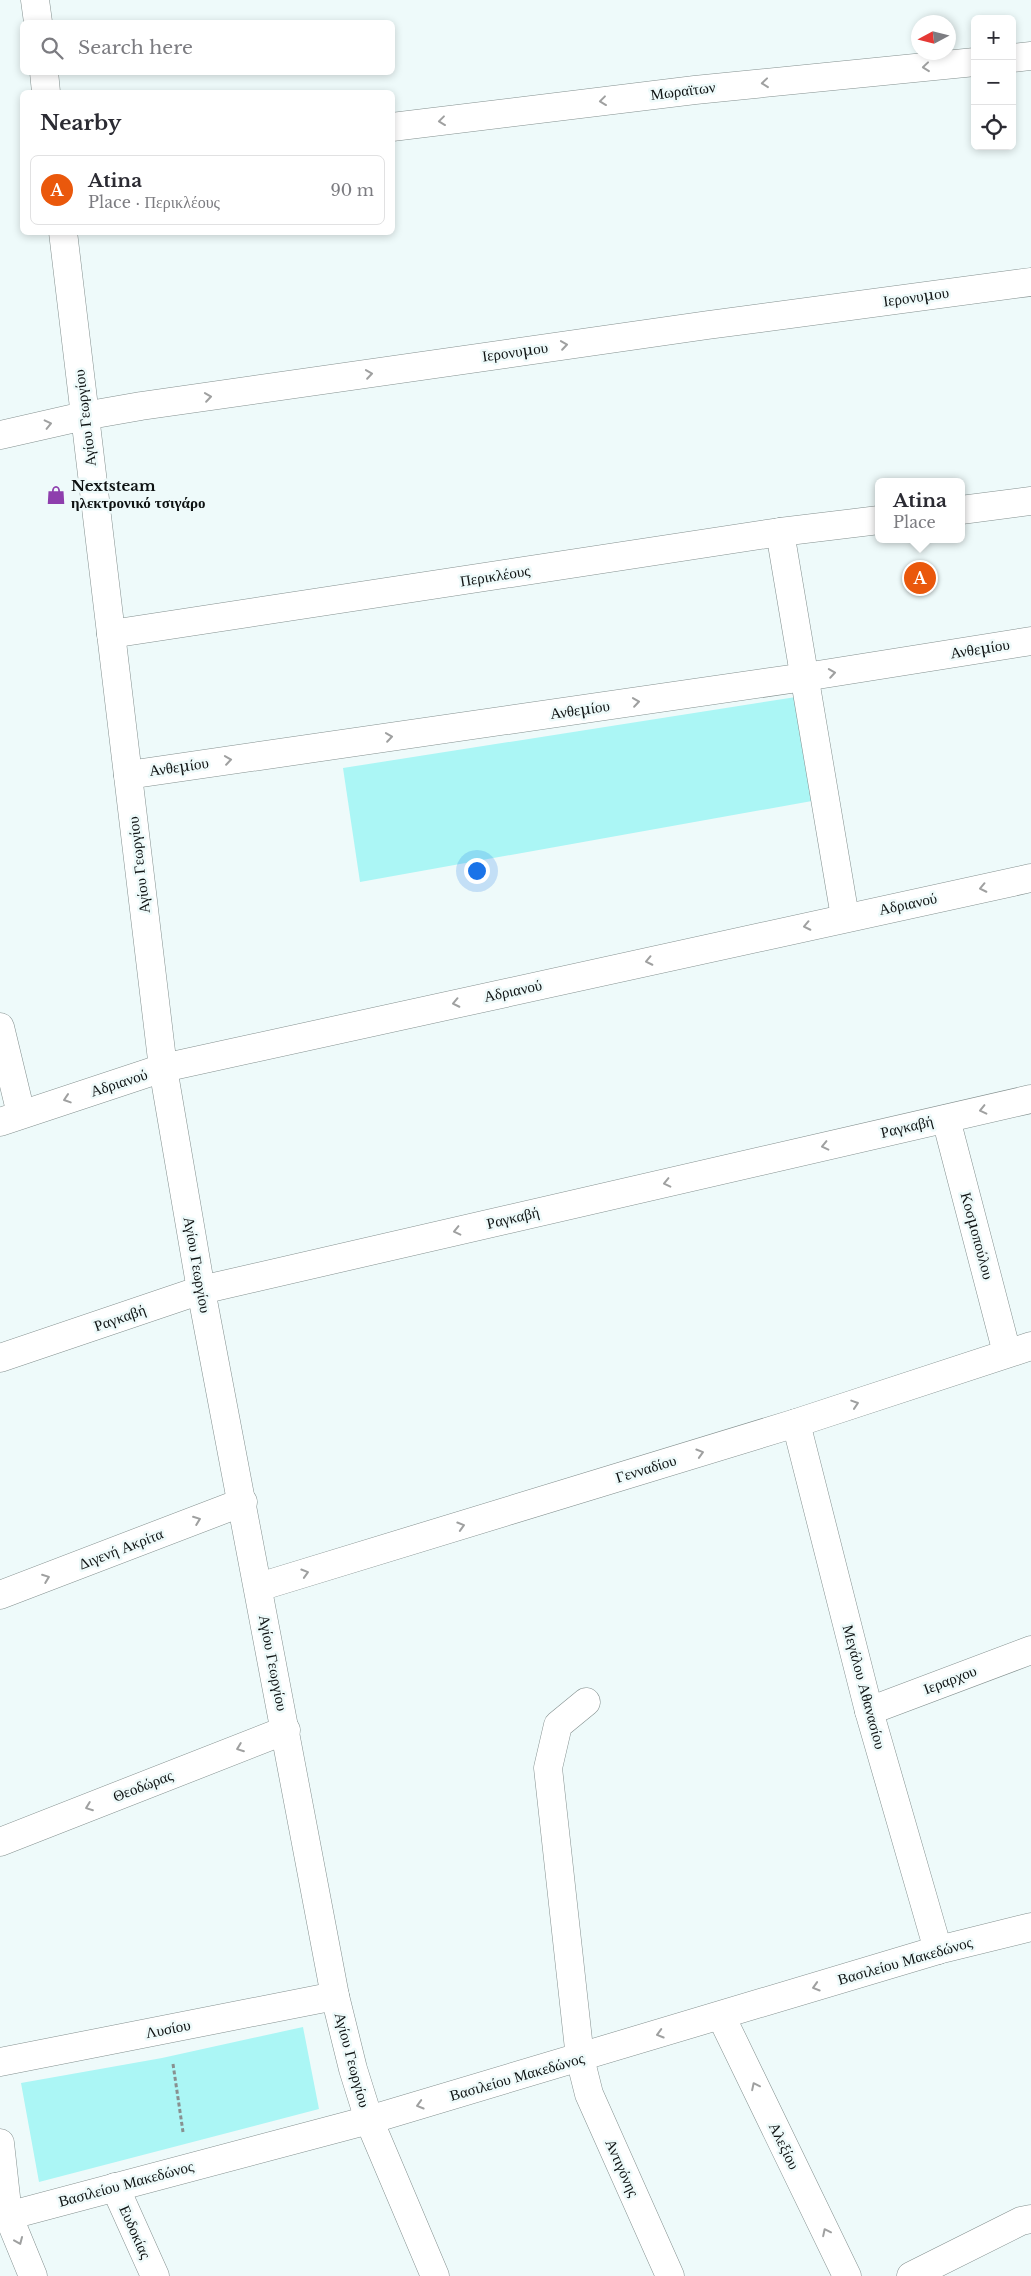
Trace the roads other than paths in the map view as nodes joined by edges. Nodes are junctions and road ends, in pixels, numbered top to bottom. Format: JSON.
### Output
{"nodes":[{"id":1,"x":35,"y":0,"type":"edge"},
{"id":2,"x":38,"y":20,"type":"edge"},
{"id":3,"x":1031,"y":56,"type":"edge"},
{"id":4,"x":1016,"y":58,"type":"edge"},
{"id":5,"x":971,"y":62,"type":"edge"},
{"id":6,"x":44,"y":75,"type":"edge"},
{"id":7,"x":46,"y":90,"type":"edge"},
{"id":8,"x":395,"y":128,"type":"edge"},
{"id":9,"x":63,"y":235,"type":"edge"},
{"id":10,"x":1031,"y":282,"type":"edge"},
{"id":11,"x":84,"y":416,"type":"junction"},
{"id":12,"x":0,"y":435,"type":"edge"},
{"id":13,"x":1031,"y":501,"type":"edge"},
{"id":14,"x":965,"y":509,"type":"edge"},
{"id":15,"x":875,"y":520,"type":"edge"},
{"id":16,"x":780,"y":532,"type":"junction"},
{"id":17,"x":111,"y":634,"type":"junction"},
{"id":18,"x":1031,"y":641,"type":"edge"},
{"id":19,"x":805,"y":677,"type":"junction"},
{"id":20,"x":128,"y":775,"type":"junction"},
{"id":21,"x":1031,"y":878,"type":"edge"},
{"id":22,"x":845,"y":917,"type":"junction"},
{"id":23,"x":0,"y":1027,"type":"edge"},
{"id":24,"x":163,"y":1068,"type":"junction"},
{"id":25,"x":1031,"y":1099,"type":"edge"},
{"id":26,"x":10,"y":1118,"type":"edge"},
{"id":27,"x":946,"y":1118,"type":"junction"},
{"id":28,"x":201,"y":1290,"type":"junction"},
{"id":29,"x":1019,"y":1350,"type":"edge"},
{"id":30,"x":0,"y":1358,"type":"edge"},
{"id":31,"x":796,"y":1423,"type":"junction"},
{"id":32,"x":243,"y":1502,"type":"junction"},
{"id":33,"x":259,"y":1587,"type":"junction"},
{"id":34,"x":0,"y":1595,"type":"edge"},
{"id":35,"x":1031,"y":1650,"type":"edge"},
{"id":36,"x":586,"y":1702,"type":"dead end"},
{"id":37,"x":870,"y":1711,"type":"junction"},
{"id":38,"x":286,"y":1730,"type":"junction"},
{"id":39,"x":0,"y":1842,"type":"edge"},
{"id":40,"x":1031,"y":1927,"type":"edge"},
{"id":41,"x":938,"y":1950,"type":"junction"},
{"id":42,"x":335,"y":1996,"type":"junction"},
{"id":43,"x":721,"y":2016,"type":"junction"},
{"id":44,"x":580,"y":2058,"type":"junction"},
{"id":45,"x":0,"y":2062,"type":"edge"},
{"id":46,"x":369,"y":2120,"type":"junction"},
{"id":47,"x":0,"y":2143,"type":"edge"},
{"id":48,"x":115,"y":2187,"type":"junction"},
{"id":49,"x":4,"y":2217,"type":"edge"},
{"id":50,"x":1031,"y":2219,"type":"edge"},
{"id":51,"x":33,"y":2276,"type":"edge"},
{"id":52,"x":155,"y":2276,"type":"edge"},
{"id":53,"x":435,"y":2276,"type":"edge"},
{"id":54,"x":670,"y":2276,"type":"edge"},
{"id":55,"x":847,"y":2276,"type":"edge"},
{"id":56,"x":910,"y":2276,"type":"edge"}],
"edges":[{"from":1,"to":2,"type":"street"},
{"from":3,"to":4,"type":"street"},
{"from":5,"to":8,"type":"street","name":"Μωραϊτων","one_way":true},
{"from":6,"to":7,"type":"street"},
{"from":9,"to":11,"type":"street","name":"Αγίου Γεωργίου"},
{"from":11,"to":10,"type":"street","name":"Ιερονυμου","one_way":true},
{"from":12,"to":11,"type":"street","name":"Ιερονυμου","one_way":true},
{"from":11,"to":17,"type":"street","name":"Αγίου Γεωργίου"},
{"from":13,"to":14,"type":"street"},
{"from":15,"to":16,"type":"street","name":"Περικλέους"},
{"from":16,"to":17,"type":"street","name":"Περικλέους"},
{"from":16,"to":19,"type":"street"},
{"from":17,"to":20,"type":"street","name":"Αγίου Γεωργίου"},
{"from":19,"to":18,"type":"street","name":"Ανθεμίου","one_way":true},
{"from":20,"to":19,"type":"street","name":"Ανθεμίου","one_way":true},
{"from":19,"to":22,"type":"street"},
{"from":20,"to":24,"type":"street","name":"Αγίου Γεωργίου"},
{"from":21,"to":22,"type":"street","name":"Αδριανού","one_way":true},
{"from":22,"to":24,"type":"street","name":"Αδριανού","one_way":true},
{"from":23,"to":26,"type":"street"},
{"from":24,"to":26,"type":"street","name":"Αδριανού","one_way":true},
{"from":24,"to":28,"type":"street","name":"Αγίου Γεωργίου"},
{"from":25,"to":27,"type":"street","name":"Ραγκαβή","one_way":true},
{"from":27,"to":28,"type":"street","name":"Ραγκαβή","one_way":true},
{"from":27,"to":29,"type":"street","name":"Κοσμοπούλου"},
{"from":28,"to":30,"type":"street","name":"Ραγκαβή"},
{"from":28,"to":32,"type":"street","name":"Αγίου Γεωργίου"},
{"from":31,"to":29,"type":"street","name":"Γενναδίου","one_way":true},
{"from":33,"to":31,"type":"street","name":"Γενναδίου","one_way":true},
{"from":31,"to":37,"type":"street","name":"Μεγάλου Αθανασίου"},
{"from":32,"to":33,"type":"street","name":"Αγίου Γεωργίου"},
{"from":34,"to":32,"type":"street","name":"Διγενή Ακρίτα","one_way":true},
{"from":33,"to":38,"type":"street","name":"Αγίου Γεωργίου"},
{"from":35,"to":37,"type":"street","name":"Ιεραρχου"},
{"from":36,"to":44,"type":"street","name":"Αντιγόνης"},
{"from":37,"to":41,"type":"street","name":"Μεγάλου Αθανασίου"},
{"from":38,"to":39,"type":"street","name":"Θεοδώρας","one_way":true},
{"from":38,"to":42,"type":"street","name":"Αγίου Γεωργίου"},
{"from":40,"to":41,"type":"street","name":"Βασιλείου Μακεδώνος"},
{"from":41,"to":43,"type":"street","name":"Βασιλείου Μακεδώνος","one_way":true},
{"from":42,"to":45,"type":"street","name":"Λυσίου"},
{"from":42,"to":46,"type":"street","name":"Αγίου Γεωργίου"},
{"from":43,"to":44,"type":"street","name":"Βασιλείου Μακεδώνος","one_way":true},
{"from":55,"to":43,"type":"street","name":"Αλεξίου","one_way":true},
{"from":44,"to":46,"type":"street","name":"Βασιλείου Μακεδώνος","one_way":true},
{"from":44,"to":54,"type":"street","name":"Αντιγόνης"},
{"from":46,"to":48,"type":"street","name":"Βασιλείου Μακεδώνος"},
{"from":46,"to":53,"type":"street","name":"Αγίου Γεωργίου"},
{"from":47,"to":49,"type":"street"},
{"from":48,"to":49,"type":"street","name":"Βασιλείου Μακεδώνος"},
{"from":48,"to":52,"type":"street","name":"Ευδοκίας"},
{"from":49,"to":51,"type":"street","one_way":true},
{"from":50,"to":56,"type":"street"}]}
